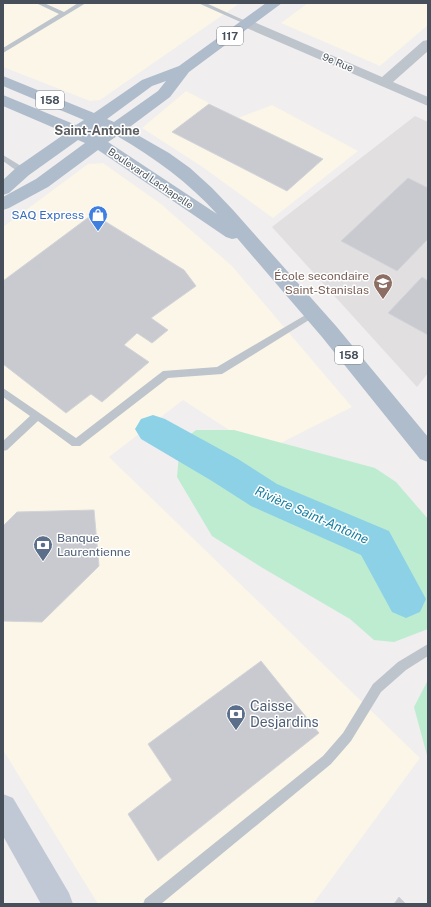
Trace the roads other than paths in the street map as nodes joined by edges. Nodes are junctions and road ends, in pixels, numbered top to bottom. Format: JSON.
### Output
{"nodes":[{"id":1,"x":39,"y":3,"type":"edge"},
{"id":2,"x":83,"y":3,"type":"edge"},
{"id":3,"x":201,"y":3,"type":"edge"},
{"id":4,"x":275,"y":3,"type":"edge"},
{"id":5,"x":64,"y":14,"type":"junction"},
{"id":6,"x":247,"y":23,"type":"junction"},
{"id":7,"x":428,"y":44,"type":"edge"},
{"id":8,"x":3,"y":51,"type":"edge"},
{"id":9,"x":184,"y":69,"type":"junction"},
{"id":10,"x":3,"y":81,"type":"edge"},
{"id":11,"x":384,"y":82,"type":"junction"},
{"id":12,"x":428,"y":102,"type":"edge"},
{"id":13,"x":5,"y":104,"type":"edge"},
{"id":14,"x":96,"y":119,"type":"junction"},
{"id":15,"x":115,"y":129,"type":"junction"},
{"id":16,"x":78,"y":132,"type":"junction"},
{"id":17,"x":97,"y":143,"type":"junction"},
{"id":18,"x":3,"y":157,"type":"edge"},
{"id":19,"x":23,"y":171,"type":"junction"},
{"id":20,"x":4,"y":199,"type":"edge"},
{"id":21,"x":268,"y":260,"type":"junction"},
{"id":22,"x":314,"y":313,"type":"junction"},
{"id":23,"x":3,"y":392,"type":"edge"},
{"id":24,"x":37,"y":416,"type":"junction"},
{"id":25,"x":3,"y":447,"type":"edge"},
{"id":26,"x":428,"y":453,"type":"edge"},
{"id":27,"x":428,"y":650,"type":"edge"},
{"id":28,"x":3,"y":808,"type":"edge"},
{"id":29,"x":58,"y":904,"type":"edge"},
{"id":30,"x":150,"y":904,"type":"edge"}],
"edges":[{"from":1,"to":5,"type":"lane"},
{"from":2,"to":5,"type":"lane"},
{"from":3,"to":6,"type":"lane"},
{"from":4,"to":6,"type":"main road","number":"117"},
{"from":5,"to":8,"type":"lane"},
{"from":6,"to":9,"type":"main road","number":"117"},
{"from":6,"to":11,"type":"street","name":"9e Rue"},
{"from":7,"to":11,"type":"street"},
{"from":9,"to":14,"type":"main road","number":"117"},
{"from":9,"to":15,"type":"main road","number":"117"},
{"from":10,"to":14,"type":"main road","name":"Boulevard Lachapelle","number":"158"},
{"from":11,"to":12,"type":"street","name":"9e Rue"},
{"from":13,"to":16,"type":"main road","name":"Boulevard Lachapelle","number":"158"},
{"from":14,"to":15,"type":"main road","name":"Boulevard Lachapelle","number":"158"},
{"from":14,"to":16,"type":"main road","number":"117"},
{"from":15,"to":17,"type":"main road","number":"117"},
{"from":15,"to":21,"type":"main road","name":"Boulevard Lachapelle","number":"158"},
{"from":16,"to":17,"type":"main road","name":"Boulevard Lachapelle","number":"158"},
{"from":16,"to":19,"type":"main road","number":"117"},
{"from":17,"to":20,"type":"main road","number":"117"},
{"from":17,"to":21,"type":"main road","name":"Boulevard Lachapelle","number":"158"},
{"from":18,"to":19,"type":"lane"},
{"from":19,"to":20,"type":"main road","number":"117"},
{"from":21,"to":22,"type":"main road","name":"Boulevard Lachapelle","number":"158"},
{"from":22,"to":24,"type":"lane"},
{"from":22,"to":26,"type":"main road","name":"Boulevard Lachapelle","number":"158"},
{"from":23,"to":24,"type":"lane"},
{"from":24,"to":25,"type":"lane"},
{"from":27,"to":30,"type":"lane"},
{"from":28,"to":29,"type":"street"}]}
